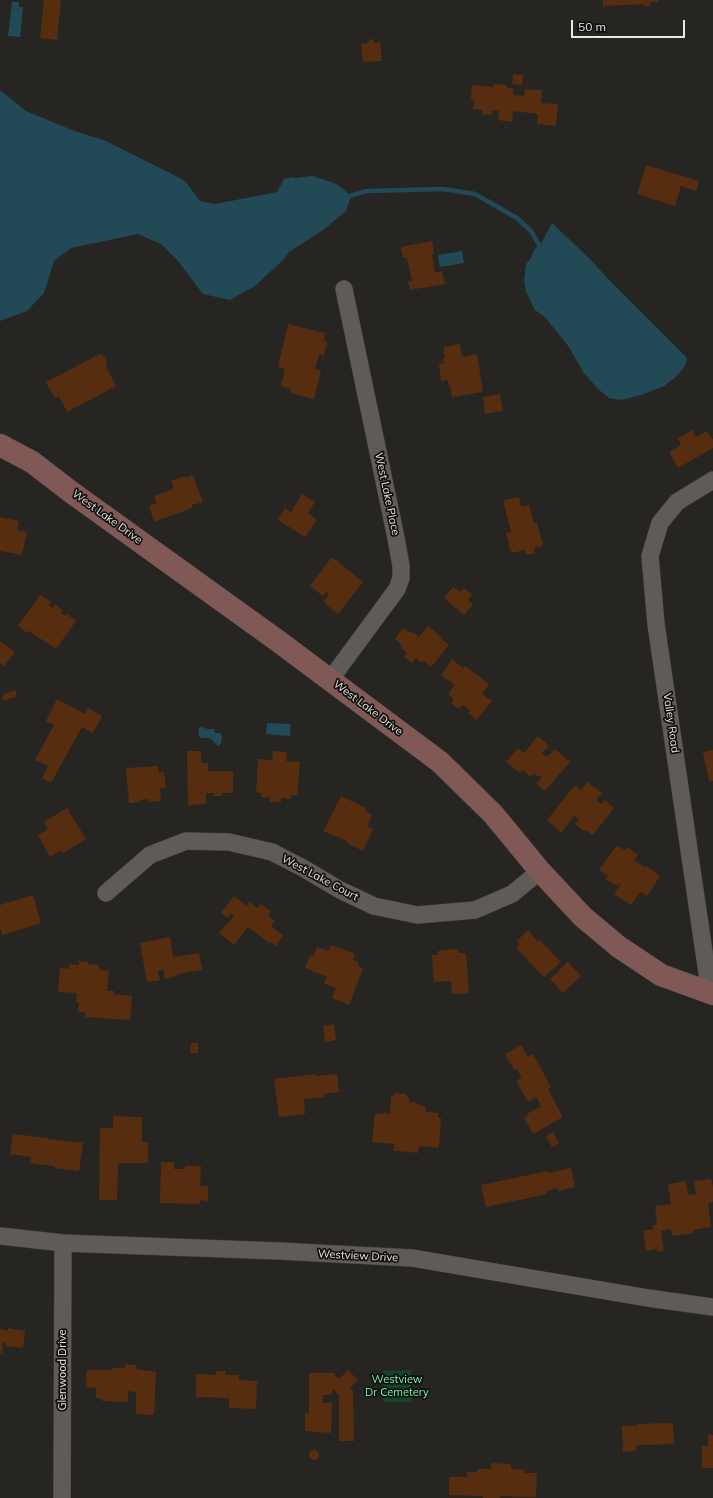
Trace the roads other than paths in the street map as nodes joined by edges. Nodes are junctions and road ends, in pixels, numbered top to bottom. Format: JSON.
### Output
{"nodes":[{"id":1,"x":344,"y":289,"type":"dead end"},
{"id":2,"x":0,"y":445,"type":"edge"},
{"id":3,"x":713,"y":480,"type":"edge"},
{"id":4,"x":330,"y":680,"type":"junction"},
{"id":5,"x":540,"y":871,"type":"junction"},
{"id":6,"x":106,"y":892,"type":"dead end"},
{"id":7,"x":711,"y":994,"type":"edge"},
{"id":8,"x":0,"y":1236,"type":"edge"},
{"id":9,"x":63,"y":1243,"type":"junction"},
{"id":10,"x":713,"y":1307,"type":"edge"},
{"id":11,"x":62,"y":1498,"type":"edge"}],
"edges":[{"from":1,"to":4,"type":"street","name":"West Lake Place"},
{"from":2,"to":4,"type":"main road","name":"West Lake Drive"},
{"from":3,"to":7,"type":"street","name":"Valley Road"},
{"from":4,"to":5,"type":"main road","name":"West Lake Drive"},
{"from":5,"to":6,"type":"street","name":"West Lake Court"},
{"from":5,"to":7,"type":"main road","name":"West Lake Drive"},
{"from":8,"to":9,"type":"street","name":"Westview Drive"},
{"from":9,"to":10,"type":"street","name":"Westview Drive"},
{"from":9,"to":11,"type":"street","name":"Glenwood Drive"}]}
